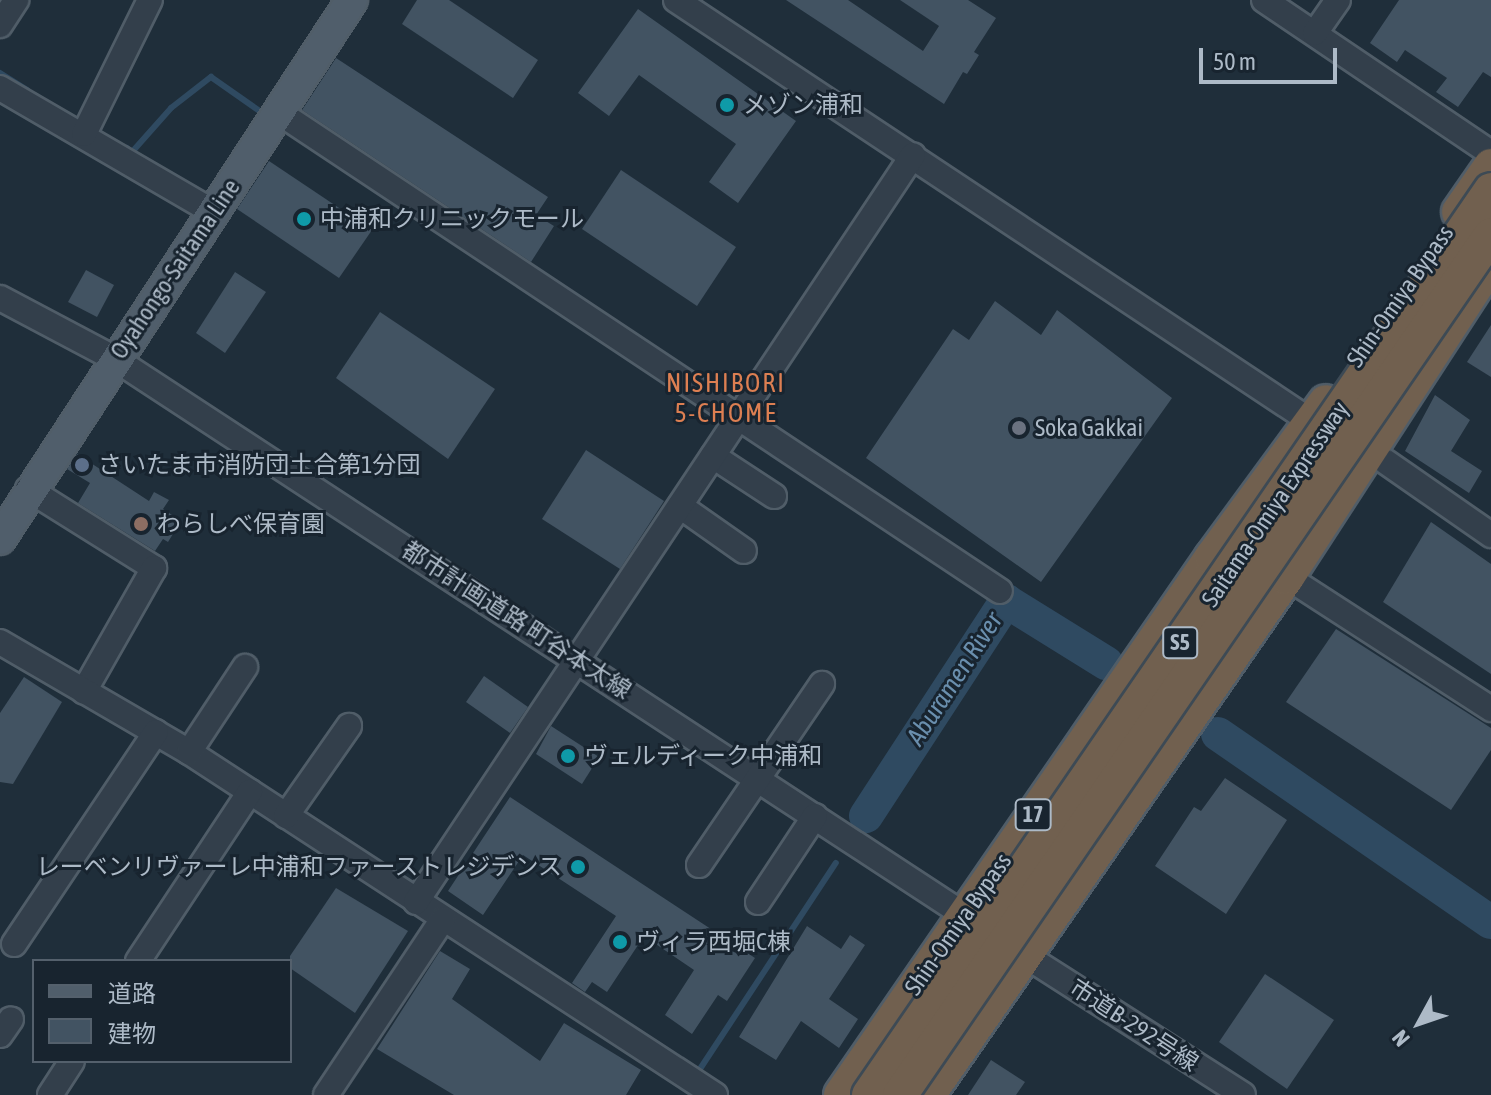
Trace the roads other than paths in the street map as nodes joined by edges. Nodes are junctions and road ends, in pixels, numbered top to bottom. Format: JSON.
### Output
{"nodes":[{"id":1,"x":16,"y":0,"type":"edge"},
{"id":2,"x":150,"y":0,"type":"edge"},
{"id":3,"x":676,"y":0,"type":"edge"},
{"id":4,"x":1264,"y":0,"type":"edge"},
{"id":5,"x":1338,"y":0,"type":"edge"},
{"id":6,"x":347,"y":2,"type":"edge"},
{"id":7,"x":0,"y":25,"type":"edge"},
{"id":8,"x":1315,"y":33,"type":"junction"},
{"id":9,"x":0,"y":88,"type":"edge"},
{"id":10,"x":280,"y":113,"type":"junction"},
{"id":11,"x":86,"y":130,"type":"junction"},
{"id":12,"x":1491,"y":153,"type":"edge"},
{"id":13,"x":913,"y":155,"type":"junction"},
{"id":14,"x":1491,"y":166,"type":"edge"},
{"id":15,"x":1491,"y":190,"type":"edge"},
{"id":16,"x":213,"y":212,"type":"junction"},
{"id":17,"x":1491,"y":235,"type":"edge"},
{"id":18,"x":1491,"y":262,"type":"edge"},
{"id":19,"x":0,"y":298,"type":"edge"},
{"id":20,"x":115,"y":359,"type":"junction"},
{"id":21,"x":740,"y":416,"type":"junction"},
{"id":22,"x":1312,"y":422,"type":"junction"},
{"id":23,"x":713,"y":456,"type":"junction"},
{"id":24,"x":1386,"y":462,"type":"dead end"},
{"id":25,"x":28,"y":489,"type":"junction"},
{"id":26,"x":774,"y":496,"type":"dead end"},
{"id":27,"x":680,"y":506,"type":"junction"},
{"id":28,"x":2,"y":530,"type":"edge"},
{"id":29,"x":1491,"y":535,"type":"edge"},
{"id":30,"x":1228,"y":536,"type":"junction"},
{"id":31,"x":744,"y":551,"type":"dead end"},
{"id":32,"x":1287,"y":577,"type":"junction"},
{"id":33,"x":1000,"y":591,"type":"dead end"},
{"id":34,"x":0,"y":642,"type":"edge"},
{"id":35,"x":579,"y":661,"type":"junction"},
{"id":36,"x":245,"y":667,"type":"dead end"},
{"id":37,"x":822,"y":684,"type":"dead end"},
{"id":38,"x":84,"y":691,"type":"junction"},
{"id":39,"x":1491,"y":709,"type":"edge"},
{"id":40,"x":349,"y":726,"type":"dead end"},
{"id":41,"x":156,"y":732,"type":"junction"},
{"id":42,"x":189,"y":752,"type":"junction"},
{"id":43,"x":758,"y":778,"type":"junction"},
{"id":44,"x":250,"y":792,"type":"junction"},
{"id":45,"x":286,"y":816,"type":"junction"},
{"id":46,"x":815,"y":816,"type":"junction"},
{"id":47,"x":699,"y":865,"type":"dead end"},
{"id":48,"x":416,"y":902,"type":"junction"},
{"id":49,"x":758,"y":902,"type":"dead end"},
{"id":50,"x":443,"y":919,"type":"junction"},
{"id":51,"x":995,"y":935,"type":"junction"},
{"id":52,"x":14,"y":944,"type":"dead end"},
{"id":53,"x":139,"y":959,"type":"edge"},
{"id":54,"x":71,"y":1063,"type":"edge"},
{"id":55,"x":689,"y":1083,"type":"edge"},
{"id":56,"x":854,"y":1090,"type":"edge"},
{"id":57,"x":50,"y":1095,"type":"edge"},
{"id":58,"x":326,"y":1095,"type":"edge"},
{"id":59,"x":715,"y":1095,"type":"edge"},
{"id":60,"x":900,"y":1095,"type":"edge"},
{"id":61,"x":928,"y":1095,"type":"edge"},
{"id":62,"x":1243,"y":1095,"type":"edge"}],
"edges":[{"from":1,"to":7,"type":"street"},
{"from":2,"to":11,"type":"street"},
{"from":3,"to":13,"type":"street"},
{"from":4,"to":8,"type":"street"},
{"from":5,"to":8,"type":"street"},
{"from":6,"to":10,"type":"main road","name":"Oyahongo-Saitama Line"},
{"from":8,"to":12,"type":"street"},
{"from":9,"to":11,"type":"street"},
{"from":10,"to":16,"type":"main road","name":"Oyahongo-Saitama Line"},
{"from":10,"to":21,"type":"street"},
{"from":11,"to":16,"type":"street"},
{"from":13,"to":21,"type":"street"},
{"from":13,"to":22,"type":"street"},
{"from":14,"to":22,"type":"highway","name":"Shin-Omiya Bypass","number":"17"},
{"from":15,"to":56,"type":"highway","name":"Saitama-Omiya Expressway","number":"S5","bridge":true},
{"from":16,"to":20,"type":"main road","name":"Oyahongo-Saitama Line"},
{"from":17,"to":60,"type":"highway","name":"Saitama-Omiya Expressway","number":"S5","bridge":true},
{"from":18,"to":32,"type":"highway"},
{"from":19,"to":20,"type":"street","name":"都市計画道路 町谷本太線"},
{"from":20,"to":25,"type":"main road","name":"Oyahongo-Saitama Line"},
{"from":20,"to":35,"type":"street","name":"都市計画道路 町谷本太線"},
{"from":21,"to":23,"type":"street"},
{"from":21,"to":33,"type":"street"},
{"from":22,"to":30,"type":"highway","name":"Shin-Omiya Bypass","number":"17"},
{"from":23,"to":26,"type":"street"},
{"from":23,"to":27,"type":"street"},
{"from":24,"to":29,"type":"street"},
{"from":25,"to":28,"type":"main road","name":"Oyahongo-Saitama Line"},
{"from":25,"to":38,"type":"street"},
{"from":27,"to":31,"type":"street"},
{"from":27,"to":35,"type":"street"},
{"from":30,"to":32,"type":"highway"},
{"from":30,"to":51,"type":"highway","name":"Shin-Omiya Bypass","number":"17"},
{"from":32,"to":39,"type":"street"},
{"from":32,"to":51,"type":"highway"},
{"from":34,"to":38,"type":"street"},
{"from":35,"to":43,"type":"street","name":"都市計画道路 町谷本太線"},
{"from":35,"to":48,"type":"street"},
{"from":36,"to":42,"type":"street"},
{"from":37,"to":43,"type":"street"},
{"from":38,"to":41,"type":"street"},
{"from":40,"to":45,"type":"street"},
{"from":41,"to":42,"type":"street"},
{"from":41,"to":52,"type":"street"},
{"from":42,"to":44,"type":"street"},
{"from":43,"to":46,"type":"street","name":"都市計画道路 町谷本太線"},
{"from":43,"to":47,"type":"street"},
{"from":44,"to":45,"type":"street"},
{"from":44,"to":53,"type":"street"},
{"from":45,"to":48,"type":"street"},
{"from":46,"to":49,"type":"street"},
{"from":46,"to":51,"type":"street","name":"都市計画道路 町谷本太線"},
{"from":48,"to":50,"type":"street"},
{"from":50,"to":55,"type":"street"},
{"from":50,"to":58,"type":"street"},
{"from":51,"to":56,"type":"highway"},
{"from":51,"to":61,"type":"highway","name":"Shin-Omiya Bypass","number":"17"},
{"from":51,"to":62,"type":"street","name":"市道B-292号線"},
{"from":54,"to":57,"type":"street"},
{"from":55,"to":59,"type":"street"}]}
